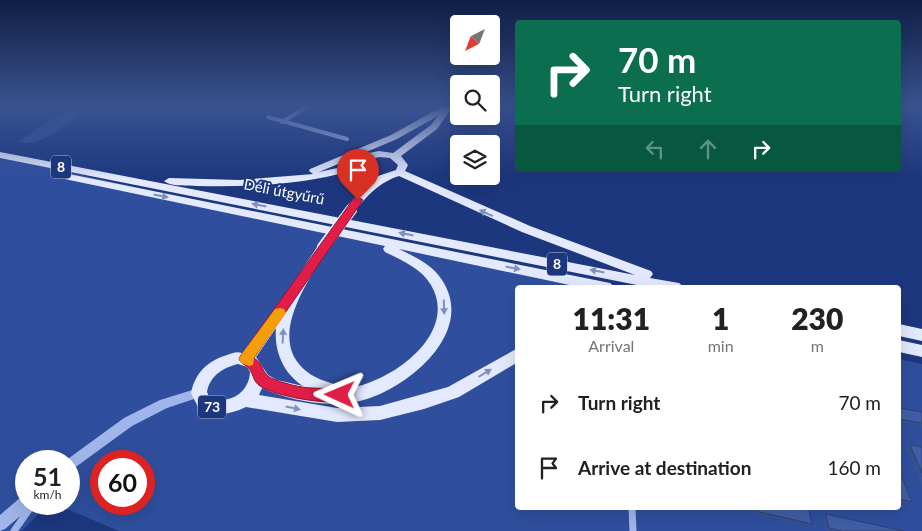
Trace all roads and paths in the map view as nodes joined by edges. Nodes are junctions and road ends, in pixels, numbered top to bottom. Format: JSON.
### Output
{"nodes":[{"id":1,"x":312,"y":130,"type":"edge"},
{"id":2,"x":407,"y":130,"type":"edge"},
{"id":3,"x":430,"y":130,"type":"edge"},
{"id":4,"x":347,"y":139,"type":"dead end"},
{"id":5,"x":0,"y":155,"type":"edge"},
{"id":6,"x":395,"y":156,"type":"junction"},
{"id":7,"x":0,"y":163,"type":"edge"},
{"id":8,"x":355,"y":167,"type":"junction"},
{"id":9,"x":400,"y":172,"type":"junction"},
{"id":10,"x":294,"y":178,"type":"junction"},
{"id":11,"x":122,"y":179,"type":"junction"},
{"id":12,"x":364,"y":191,"type":"junction"},
{"id":13,"x":354,"y":236,"type":"junction"},
{"id":14,"x":595,"y":285,"type":"edge"},
{"id":15,"x":664,"y":285,"type":"edge"},
{"id":16,"x":678,"y":285,"type":"edge"},
{"id":17,"x":294,"y":293,"type":"junction"},
{"id":18,"x":901,"y":330,"type":"edge"},
{"id":19,"x":922,"y":335,"type":"edge"},
{"id":20,"x":901,"y":346,"type":"edge"},
{"id":21,"x":922,"y":350,"type":"edge"},
{"id":22,"x":515,"y":356,"type":"edge"},
{"id":23,"x":246,"y":359,"type":"junction"},
{"id":24,"x":259,"y":377,"type":"junction"},
{"id":25,"x":199,"y":393,"type":"junction"},
{"id":26,"x":351,"y":395,"type":"junction"},
{"id":27,"x":245,"y":400,"type":"junction"},
{"id":28,"x":80,"y":457,"type":"edge"},
{"id":29,"x":632,"y":510,"type":"edge"},
{"id":30,"x":15,"y":511,"type":"edge"},
{"id":31,"x":25,"y":515,"type":"edge"},
{"id":32,"x":0,"y":524,"type":"edge"},
{"id":33,"x":14,"y":531,"type":"edge"},
{"id":34,"x":633,"y":531,"type":"edge"}],
"edges":[{"from":1,"to":4,"type":"street"},
{"from":2,"to":10,"type":"main road"},
{"from":3,"to":6,"type":"main road"},
{"from":5,"to":11,"type":"main road","name":"Déli útgyűrű","number":"8"},
{"from":6,"to":8,"type":"main road"},
{"from":6,"to":9,"type":"main road"},
{"from":7,"to":13,"type":"main road","name":"Déli útgyűrű","number":"8","one_way":true},
{"from":8,"to":10,"type":"main road"},
{"from":8,"to":12,"type":"main road"},
{"from":9,"to":12,"type":"main road"},
{"from":16,"to":9,"type":"main road","one_way":true},
{"from":10,"to":11,"type":"main road"},
{"from":15,"to":11,"type":"main road","name":"Déli útgyűrű","number":"8","one_way":true},
{"from":12,"to":17,"type":"main road","bridge":true},
{"from":13,"to":14,"type":"main road","name":"Déli útgyűrű","number":"8","one_way":true},
{"from":13,"to":26,"type":"main road","one_way":true},
{"from":17,"to":23,"type":"main road"},
{"from":26,"to":17,"type":"main road","one_way":true},
{"from":18,"to":19,"type":"main road"},
{"from":20,"to":21,"type":"main road"},
{"from":27,"to":22,"type":"main road","one_way":true},
{"from":23,"to":24,"type":"main road"},
{"from":23,"to":25,"type":"main road","number":"73"},
{"from":24,"to":26,"type":"main road"},
{"from":24,"to":27,"type":"main road","number":"73"},
{"from":25,"to":27,"type":"main road","number":"73"},
{"from":25,"to":28,"type":"street"},
{"from":29,"to":34,"type":"street"},
{"from":30,"to":32,"type":"street"},
{"from":31,"to":33,"type":"street"}]}
